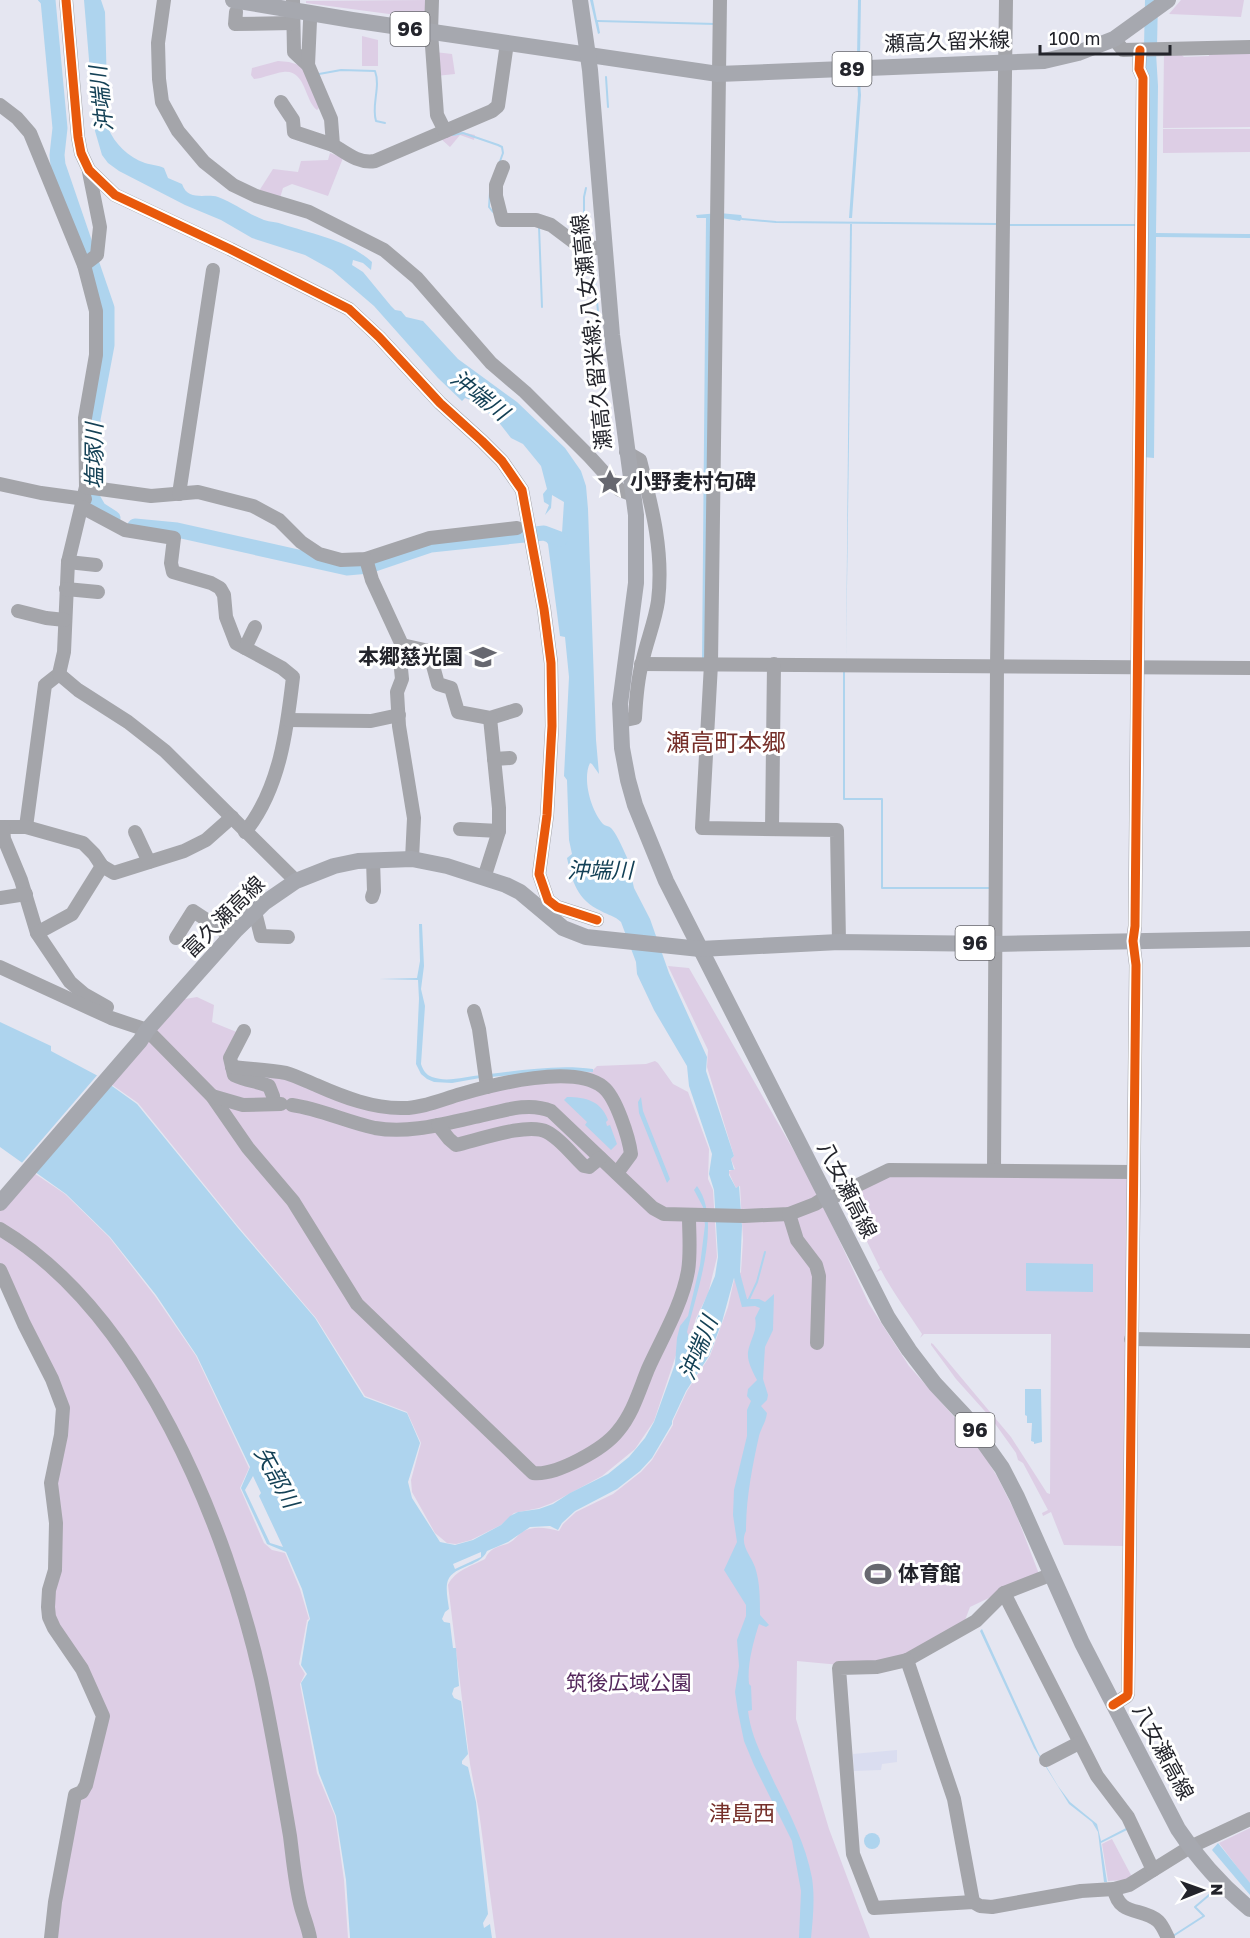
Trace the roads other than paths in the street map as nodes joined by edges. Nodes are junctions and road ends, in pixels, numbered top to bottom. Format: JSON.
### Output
{"nodes":[{"id":1,"x":66,"y":0,"type":"edge"},
{"id":2,"x":164,"y":0,"type":"edge"},
{"id":3,"x":432,"y":0,"type":"edge"},
{"id":4,"x":580,"y":0,"type":"edge"},
{"id":5,"x":720,"y":0,"type":"edge"},
{"id":6,"x":1005,"y":0,"type":"edge"},
{"id":7,"x":1164,"y":3,"type":"edge"},
{"id":8,"x":234,"y":6,"type":"edge"},
{"id":9,"x":293,"y":11,"type":"edge"},
{"id":10,"x":310,"y":21,"type":"dead end"},
{"id":11,"x":431,"y":32,"type":"junction"},
{"id":12,"x":1114,"y":39,"type":"junction"},
{"id":13,"x":507,"y":43,"type":"junction"},
{"id":14,"x":1250,"y":47,"type":"edge"},
{"id":15,"x":1140,"y":50,"type":"junction"},
{"id":16,"x":588,"y":55,"type":"junction"},
{"id":17,"x":1004,"y":63,"type":"junction"},
{"id":18,"x":308,"y":65,"type":"junction"},
{"id":19,"x":718,"y":74,"type":"junction"},
{"id":20,"x":281,"y":102,"type":"dead end"},
{"id":21,"x":0,"y":105,"type":"edge"},
{"id":22,"x":445,"y":131,"type":"junction"},
{"id":23,"x":333,"y":145,"type":"junction"},
{"id":24,"x":503,"y":166,"type":"dead end"},
{"id":25,"x":89,"y":170,"type":"junction"},
{"id":26,"x":605,"y":249,"type":"junction"},
{"id":27,"x":84,"y":265,"type":"junction"},
{"id":28,"x":213,"y":270,"type":"dead end"},
{"id":29,"x":626,"y":452,"type":"junction"},
{"id":30,"x":0,"y":484,"type":"edge"},
{"id":31,"x":179,"y":494,"type":"junction"},
{"id":32,"x":633,"y":495,"type":"junction"},
{"id":33,"x":84,"y":498,"type":"junction"},
{"id":34,"x":517,"y":528,"type":"dead end"},
{"id":35,"x":366,"y":559,"type":"junction"},
{"id":36,"x":68,"y":562,"type":"junction"},
{"id":37,"x":96,"y":565,"type":"dead end"},
{"id":38,"x":66,"y":589,"type":"junction"},
{"id":39,"x":98,"y":592,"type":"dead end"},
{"id":40,"x":18,"y":611,"type":"dead end"},
{"id":41,"x":68,"y":623,"type":"junction"},
{"id":42,"x":255,"y":627,"type":"dead end"},
{"id":43,"x":402,"y":645,"type":"junction"},
{"id":44,"x":245,"y":648,"type":"junction"},
{"id":45,"x":641,"y":664,"type":"junction"},
{"id":46,"x":711,"y":664,"type":"junction"},
{"id":47,"x":774,"y":664,"type":"junction"},
{"id":48,"x":997,"y":666,"type":"junction"},
{"id":49,"x":1138,"y":667,"type":"junction"},
{"id":50,"x":1250,"y":668,"type":"edge"},
{"id":51,"x":59,"y":674,"type":"junction"},
{"id":52,"x":516,"y":710,"type":"dead end"},
{"id":53,"x":399,"y":715,"type":"junction"},
{"id":54,"x":490,"y":718,"type":"junction"},
{"id":55,"x":288,"y":720,"type":"junction"},
{"id":56,"x":621,"y":721,"type":"junction"},
{"id":57,"x":510,"y":758,"type":"dead end"},
{"id":58,"x":494,"y":759,"type":"junction"},
{"id":59,"x":232,"y":817,"type":"junction"},
{"id":60,"x":1,"y":827,"type":"edge"},
{"id":61,"x":26,"y":827,"type":"junction"},
{"id":62,"x":460,"y":829,"type":"dead end"},
{"id":63,"x":772,"y":829,"type":"junction"},
{"id":64,"x":499,"y":831,"type":"junction"},
{"id":65,"x":135,"y":832,"type":"dead end"},
{"id":66,"x":245,"y":832,"type":"junction"},
{"id":67,"x":412,"y":859,"type":"junction"},
{"id":68,"x":373,"y":860,"type":"junction"},
{"id":69,"x":149,"y":862,"type":"junction"},
{"id":70,"x":102,"y":866,"type":"junction"},
{"id":71,"x":484,"y":878,"type":"junction"},
{"id":72,"x":296,"y":881,"type":"junction"},
{"id":73,"x":543,"y":888,"type":"junction"},
{"id":74,"x":26,"y":894,"type":"junction"},
{"id":75,"x":372,"y":897,"type":"dead end"},
{"id":76,"x":0,"y":898,"type":"edge"},
{"id":77,"x":255,"y":912,"type":"junction"},
{"id":78,"x":547,"y":915,"type":"junction"},
{"id":79,"x":597,"y":920,"type":"dead end"},
{"id":80,"x":33,"y":936,"type":"junction"},
{"id":81,"x":231,"y":936,"type":"junction"},
{"id":82,"x":288,"y":937,"type":"dead end"},
{"id":83,"x":176,"y":938,"type":"dead end"},
{"id":84,"x":1250,"y":939,"type":"edge"},
{"id":85,"x":1133,"y":941,"type":"junction"},
{"id":86,"x":839,"y":942,"type":"junction"},
{"id":87,"x":996,"y":944,"type":"junction"},
{"id":88,"x":700,"y":949,"type":"junction"},
{"id":89,"x":0,"y":967,"type":"edge"},
{"id":90,"x":474,"y":1011,"type":"dead end"},
{"id":91,"x":131,"y":1024,"type":"junction"},
{"id":92,"x":244,"y":1031,"type":"dead end"},
{"id":93,"x":143,"y":1036,"type":"junction"},
{"id":94,"x":232,"y":1067,"type":"junction"},
{"id":95,"x":487,"y":1087,"type":"junction"},
{"id":96,"x":212,"y":1096,"type":"junction"},
{"id":97,"x":284,"y":1104,"type":"junction"},
{"id":98,"x":524,"y":1106,"type":"junction"},
{"id":99,"x":463,"y":1120,"type":"junction"},
{"id":100,"x":438,"y":1125,"type":"junction"},
{"id":101,"x":524,"y":1129,"type":"junction"},
{"id":102,"x":489,"y":1137,"type":"junction"},
{"id":103,"x":600,"y":1158,"type":"junction"},
{"id":104,"x":994,"y":1170,"type":"junction"},
{"id":105,"x":1132,"y":1172,"type":"junction"},
{"id":106,"x":616,"y":1173,"type":"junction"},
{"id":107,"x":827,"y":1199,"type":"junction"},
{"id":108,"x":0,"y":1203,"type":"edge"},
{"id":109,"x":789,"y":1214,"type":"junction"},
{"id":110,"x":689,"y":1216,"type":"junction"},
{"id":111,"x":0,"y":1229,"type":"edge"},
{"id":112,"x":0,"y":1270,"type":"edge"},
{"id":113,"x":1131,"y":1339,"type":"junction"},
{"id":114,"x":1250,"y":1341,"type":"edge"},
{"id":115,"x":817,"y":1343,"type":"dead end"},
{"id":116,"x":1050,"y":1575,"type":"junction"},
{"id":117,"x":1004,"y":1593,"type":"junction"},
{"id":118,"x":908,"y":1660,"type":"junction"},
{"id":119,"x":1113,"y":1705,"type":"junction"},
{"id":120,"x":1079,"y":1743,"type":"junction"},
{"id":121,"x":1046,"y":1760,"type":"dead end"},
{"id":122,"x":1250,"y":1819,"type":"edge"},
{"id":123,"x":1190,"y":1848,"type":"junction"},
{"id":124,"x":1153,"y":1870,"type":"junction"},
{"id":125,"x":1114,"y":1889,"type":"junction"},
{"id":126,"x":973,"y":1902,"type":"junction"},
{"id":127,"x":1250,"y":1909,"type":"edge"},
{"id":128,"x":309,"y":1931,"type":"edge"},
{"id":129,"x":51,"y":1938,"type":"edge"},
{"id":130,"x":1168,"y":1938,"type":"edge"}],
"edges":[{"from":1,"to":25,"type":"street"},
{"from":2,"to":32,"type":"street"},
{"from":3,"to":11,"type":"street"},
{"from":4,"to":16,"type":"main road"},
{"from":5,"to":19,"type":"street"},
{"from":6,"to":17,"type":"street"},
{"from":7,"to":12,"type":"main road","name":"瀬高久留米線","number":"89"},
{"from":8,"to":9,"type":"main road","number":"96"},
{"from":8,"to":9,"type":"street"},
{"from":9,"to":11,"type":"main road","number":"96"},
{"from":9,"to":18,"type":"street"},
{"from":10,"to":18,"type":"street"},
{"from":11,"to":13,"type":"main road","number":"96"},
{"from":11,"to":22,"type":"street"},
{"from":12,"to":15,"type":"street"},
{"from":12,"to":17,"type":"main road","name":"瀬高久留米線","number":"89"},
{"from":13,"to":16,"type":"main road","number":"96"},
{"from":13,"to":22,"type":"street"},
{"from":14,"to":15,"type":"street"},
{"from":15,"to":49,"type":"street"},
{"from":16,"to":19,"type":"main road","name":"瀬高久留米線","number":"89"},
{"from":16,"to":26,"type":"main road","name":"瀬高久留米線;八女瀬高線"},
{"from":17,"to":19,"type":"main road","name":"瀬高久留米線","number":"89"},
{"from":17,"to":48,"type":"street"},
{"from":18,"to":23,"type":"street"},
{"from":19,"to":46,"type":"street"},
{"from":20,"to":23,"type":"street"},
{"from":21,"to":27,"type":"street"},
{"from":22,"to":23,"type":"street"},
{"from":24,"to":26,"type":"street"},
{"from":25,"to":27,"type":"street"},
{"from":25,"to":73,"type":"street"},
{"from":26,"to":29,"type":"main road","name":"瀬高久留米線;八女瀬高線"},
{"from":27,"to":33,"type":"street"},
{"from":28,"to":31,"type":"street"},
{"from":29,"to":32,"type":"main road","name":"瀬高久留米線;八女瀬高線"},
{"from":29,"to":45,"type":"street"},
{"from":30,"to":33,"type":"street"},
{"from":31,"to":33,"type":"street"},
{"from":31,"to":35,"type":"street"},
{"from":32,"to":56,"type":"main road","name":"瀬高久留米線;八女瀬高線"},
{"from":33,"to":36,"type":"street"},
{"from":33,"to":44,"type":"street"},
{"from":34,"to":35,"type":"street"},
{"from":35,"to":43,"type":"street"},
{"from":36,"to":37,"type":"street"},
{"from":36,"to":38,"type":"street"},
{"from":38,"to":39,"type":"street"},
{"from":38,"to":41,"type":"street"},
{"from":40,"to":41,"type":"street"},
{"from":41,"to":51,"type":"street"},
{"from":42,"to":44,"type":"street"},
{"from":43,"to":53,"type":"street"},
{"from":43,"to":54,"type":"street"},
{"from":44,"to":55,"type":"street"},
{"from":45,"to":46,"type":"street"},
{"from":45,"to":56,"type":"street"},
{"from":46,"to":47,"type":"street"},
{"from":46,"to":63,"type":"street"},
{"from":47,"to":48,"type":"street"},
{"from":47,"to":63,"type":"street"},
{"from":48,"to":49,"type":"street"},
{"from":48,"to":87,"type":"street"},
{"from":49,"to":50,"type":"street"},
{"from":49,"to":85,"type":"street"},
{"from":51,"to":59,"type":"street"},
{"from":51,"to":61,"type":"street"},
{"from":52,"to":54,"type":"street"},
{"from":53,"to":55,"type":"street"},
{"from":53,"to":67,"type":"street"},
{"from":54,"to":58,"type":"street"},
{"from":55,"to":66,"type":"street"},
{"from":56,"to":88,"type":"main road","name":"瀬高久留米線;八女瀬高線"},
{"from":57,"to":58,"type":"street"},
{"from":58,"to":64,"type":"street"},
{"from":59,"to":66,"type":"street"},
{"from":59,"to":69,"type":"street"},
{"from":60,"to":61,"type":"street"},
{"from":60,"to":74,"type":"street"},
{"from":61,"to":70,"type":"street"},
{"from":62,"to":64,"type":"street"},
{"from":63,"to":86,"type":"street"},
{"from":64,"to":71,"type":"street"},
{"from":65,"to":69,"type":"street"},
{"from":66,"to":72,"type":"street"},
{"from":67,"to":68,"type":"main road","name":"富久瀬高線"},
{"from":67,"to":71,"type":"main road","name":"富久瀬高線"},
{"from":68,"to":72,"type":"main road","name":"富久瀬高線"},
{"from":68,"to":75,"type":"street"},
{"from":69,"to":70,"type":"street"},
{"from":70,"to":80,"type":"street"},
{"from":71,"to":78,"type":"main road","name":"富久瀬高線"},
{"from":72,"to":77,"type":"main road","name":"富久瀬高線"},
{"from":73,"to":78,"type":"street"},
{"from":73,"to":79,"type":"street"},
{"from":74,"to":76,"type":"street"},
{"from":74,"to":80,"type":"street"},
{"from":77,"to":81,"type":"main road","name":"富久瀬高線"},
{"from":77,"to":82,"type":"street"},
{"from":78,"to":88,"type":"main road","name":"富久瀬高線"},
{"from":80,"to":91,"type":"street"},
{"from":81,"to":83,"type":"street"},
{"from":81,"to":93,"type":"main road","name":"富久瀬高線"},
{"from":84,"to":85,"type":"main road","number":"96"},
{"from":85,"to":87,"type":"main road","number":"96"},
{"from":85,"to":105,"type":"street"},
{"from":86,"to":87,"type":"main road","number":"96"},
{"from":86,"to":88,"type":"main road","number":"96"},
{"from":87,"to":104,"type":"street"},
{"from":88,"to":107,"type":"main road","name":"八女瀬高線","number":"96"},
{"from":89,"to":91,"type":"street"},
{"from":90,"to":95,"type":"street"},
{"from":91,"to":93,"type":"street"},
{"from":92,"to":94,"type":"street"},
{"from":93,"to":96,"type":"street"},
{"from":93,"to":108,"type":"main road","name":"富久瀬高線"},
{"from":94,"to":95,"type":"street"},
{"from":94,"to":97,"type":"street"},
{"from":95,"to":106,"type":"street"},
{"from":96,"to":97,"type":"street"},
{"from":96,"to":110,"type":"street"},
{"from":97,"to":100,"type":"street"},
{"from":98,"to":99,"type":"street"},
{"from":98,"to":101,"type":"street"},
{"from":98,"to":103,"type":"street"},
{"from":99,"to":100,"type":"street"},
{"from":99,"to":102,"type":"street"},
{"from":100,"to":102,"type":"street"},
{"from":101,"to":102,"type":"street"},
{"from":101,"to":103,"type":"street"},
{"from":103,"to":106,"type":"street"},
{"from":104,"to":105,"type":"street"},
{"from":104,"to":107,"type":"street"},
{"from":105,"to":113,"type":"street"},
{"from":106,"to":110,"type":"street"},
{"from":107,"to":109,"type":"street"},
{"from":107,"to":116,"type":"main road","name":"八女瀬高線","number":"96"},
{"from":109,"to":110,"type":"street"},
{"from":109,"to":115,"type":"street"},
{"from":111,"to":128,"type":"street"},
{"from":112,"to":129,"type":"street"},
{"from":113,"to":114,"type":"street"},
{"from":113,"to":119,"type":"street"},
{"from":116,"to":117,"type":"street"},
{"from":116,"to":119,"type":"main road","name":"八女瀬高線","number":"96"},
{"from":117,"to":118,"type":"street"},
{"from":117,"to":120,"type":"street"},
{"from":118,"to":126,"type":"street"},
{"from":118,"to":126,"type":"street"},
{"from":119,"to":123,"type":"main road","name":"八女瀬高線","number":"96"},
{"from":120,"to":121,"type":"street"},
{"from":120,"to":124,"type":"street"},
{"from":122,"to":123,"type":"street"},
{"from":123,"to":124,"type":"street"},
{"from":123,"to":127,"type":"main road","name":"八女瀬高線","number":"96"},
{"from":124,"to":125,"type":"street"},
{"from":125,"to":126,"type":"street"},
{"from":125,"to":130,"type":"street"}]}
